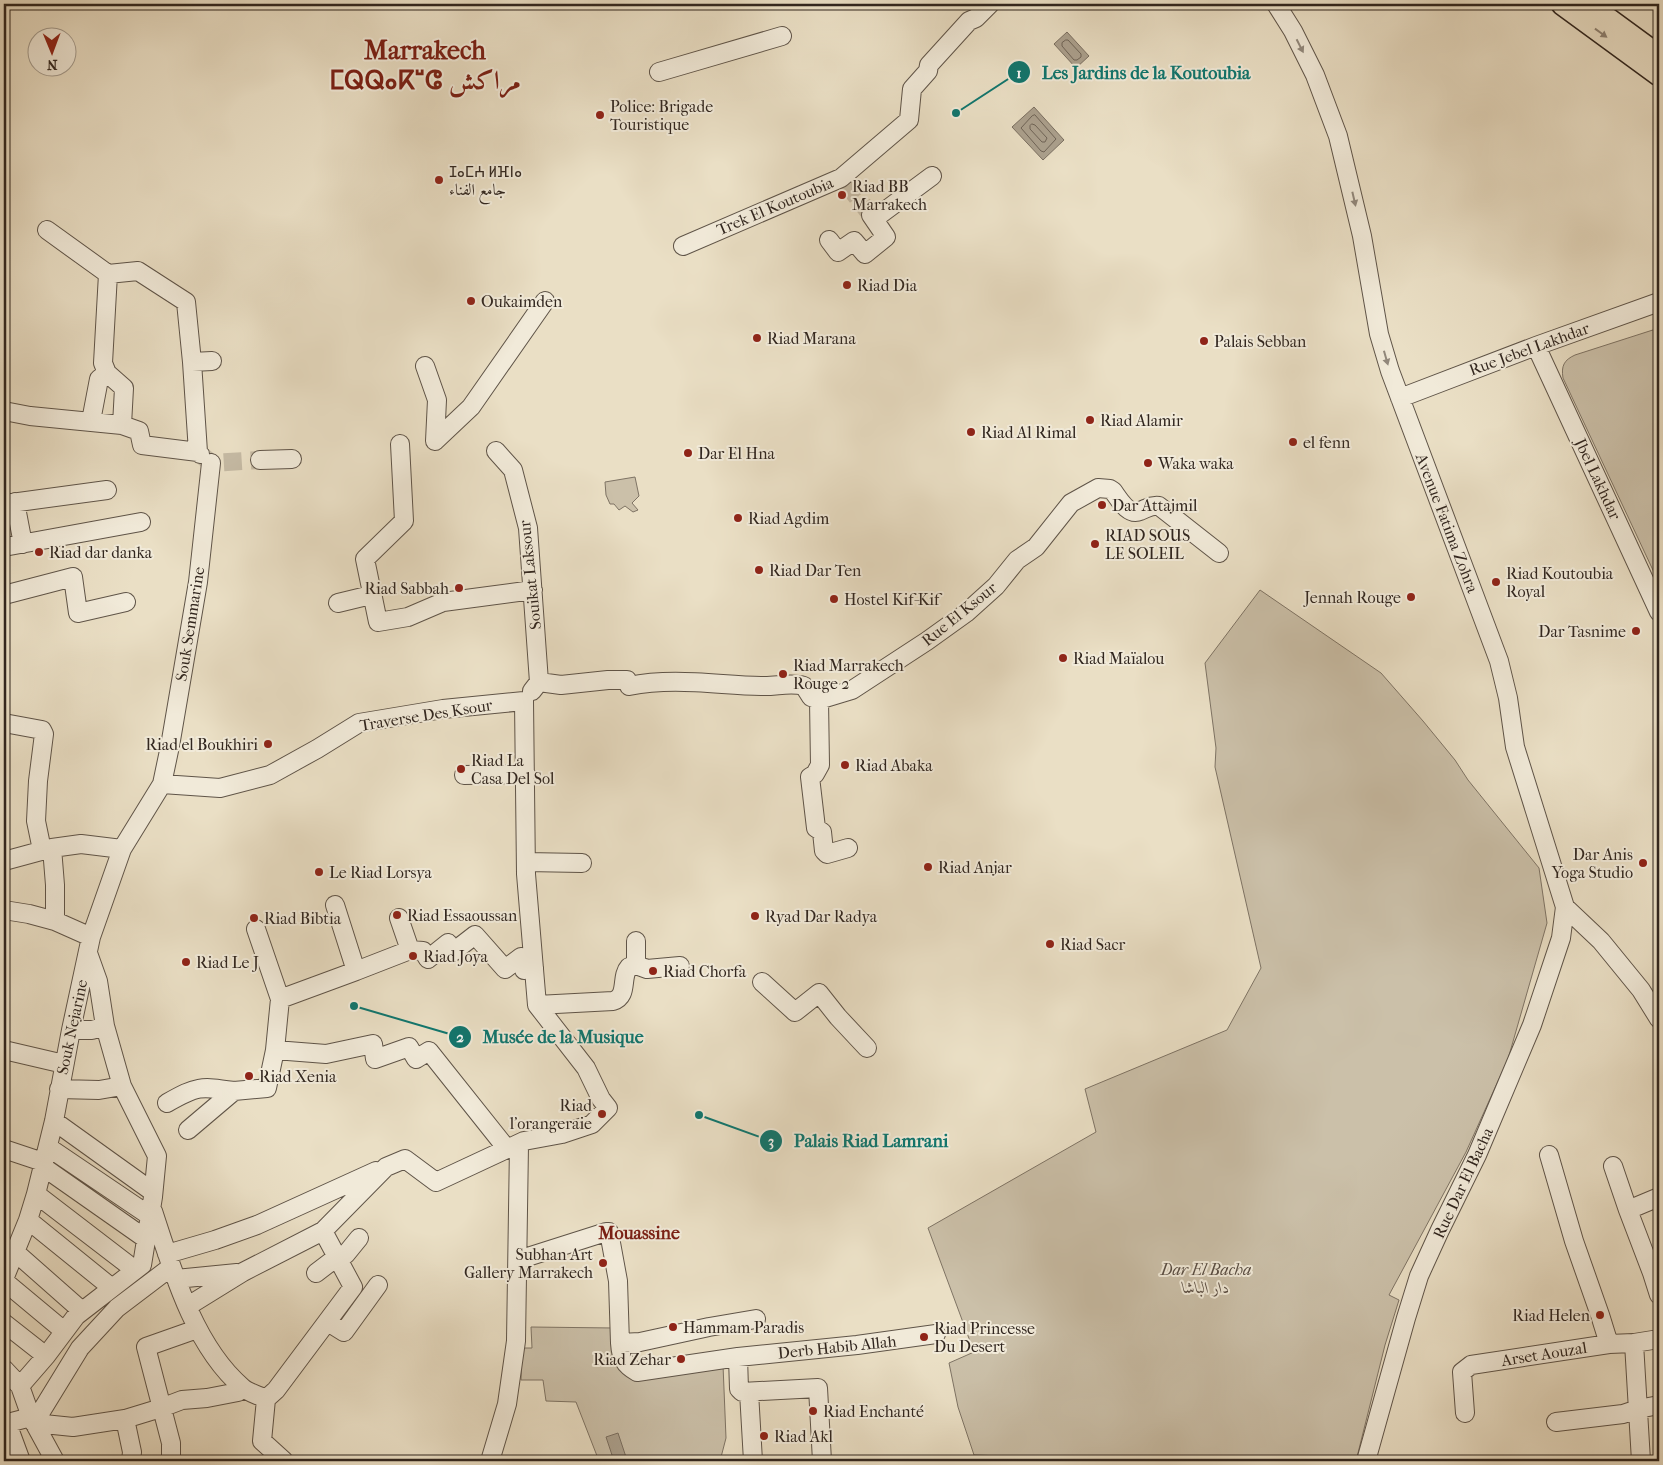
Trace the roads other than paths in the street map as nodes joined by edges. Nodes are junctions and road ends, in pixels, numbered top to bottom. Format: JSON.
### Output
{"nodes":[{"id":1,"x":990,"y":4,"type":"edge"},
{"id":2,"x":1276,"y":4,"type":"edge"},
{"id":3,"x":1562,"y":4,"type":"edge"},
{"id":4,"x":1588,"y":4,"type":"edge"},
{"id":5,"x":782,"y":36,"type":"dead end"},
{"id":6,"x":1659,"y":56,"type":"edge"},
{"id":7,"x":659,"y":72,"type":"dead end"},
{"id":8,"x":1659,"y":75,"type":"edge"},
{"id":9,"x":932,"y":176,"type":"dead end"},
{"id":10,"x":47,"y":230,"type":"dead end"},
{"id":11,"x":828,"y":240,"type":"dead end"},
{"id":12,"x":682,"y":246,"type":"dead end"},
{"id":13,"x":108,"y":274,"type":"junction"},
{"id":14,"x":545,"y":301,"type":"dead end"},
{"id":15,"x":1659,"y":302,"type":"edge"},
{"id":16,"x":1536,"y":346,"type":"junction"},
{"id":17,"x":212,"y":361,"type":"dead end"},
{"id":18,"x":192,"y":362,"type":"junction"},
{"id":19,"x":424,"y":366,"type":"dead end"},
{"id":20,"x":108,"y":373,"type":"junction"},
{"id":21,"x":1400,"y":398,"type":"junction"},
{"id":22,"x":4,"y":411,"type":"edge"},
{"id":23,"x":92,"y":421,"type":"junction"},
{"id":24,"x":122,"y":424,"type":"junction"},
{"id":25,"x":400,"y":444,"type":"dead end"},
{"id":26,"x":496,"y":451,"type":"dead end"},
{"id":27,"x":203,"y":456,"type":"junction"},
{"id":28,"x":292,"y":459,"type":"dead end"},
{"id":29,"x":260,"y":460,"type":"tunnel mouth"},
{"id":30,"x":106,"y":490,"type":"dead end"},
{"id":31,"x":10,"y":503,"type":"edge"},
{"id":32,"x":140,"y":522,"type":"dead end"},
{"id":33,"x":23,"y":544,"type":"junction"},
{"id":34,"x":4,"y":548,"type":"edge"},
{"id":35,"x":1219,"y":553,"type":"dead end"},
{"id":36,"x":533,"y":590,"type":"junction"},
{"id":37,"x":4,"y":595,"type":"edge"},
{"id":38,"x":371,"y":595,"type":"junction"},
{"id":39,"x":126,"y":602,"type":"dead end"},
{"id":40,"x":338,"y":603,"type":"dead end"},
{"id":41,"x":1659,"y":612,"type":"edge"},
{"id":42,"x":539,"y":682,"type":"junction"},
{"id":43,"x":819,"y":700,"type":"junction"},
{"id":44,"x":524,"y":701,"type":"junction"},
{"id":45,"x":4,"y":724,"type":"edge"},
{"id":46,"x":526,"y":774,"type":"junction"},
{"id":47,"x":464,"y":775,"type":"dead end"},
{"id":48,"x":162,"y":784,"type":"junction"},
{"id":49,"x":848,"y":848,"type":"dead end"},
{"id":50,"x":47,"y":849,"type":"junction"},
{"id":51,"x":122,"y":849,"type":"junction"},
{"id":52,"x":4,"y":861,"type":"edge"},
{"id":53,"x":526,"y":862,"type":"junction"},
{"id":54,"x":582,"y":863,"type":"dead end"},
{"id":55,"x":335,"y":905,"type":"dead end"},
{"id":56,"x":1565,"y":907,"type":"junction"},
{"id":57,"x":4,"y":910,"type":"edge"},
{"id":58,"x":399,"y":918,"type":"dead end"},
{"id":59,"x":55,"y":921,"type":"junction"},
{"id":60,"x":256,"y":928,"type":"dead end"},
{"id":61,"x":636,"y":941,"type":"dead end"},
{"id":62,"x":89,"y":944,"type":"junction"},
{"id":63,"x":410,"y":950,"type":"junction"},
{"id":64,"x":636,"y":965,"type":"junction"},
{"id":65,"x":680,"y":966,"type":"dead end"},
{"id":66,"x":534,"y":968,"type":"junction"},
{"id":67,"x":356,"y":972,"type":"junction"},
{"id":68,"x":762,"y":982,"type":"dead end"},
{"id":69,"x":280,"y":999,"type":"junction"},
{"id":70,"x":537,"y":1005,"type":"junction"},
{"id":71,"x":1659,"y":1019,"type":"edge"},
{"id":72,"x":105,"y":1026,"type":"junction"},
{"id":73,"x":71,"y":1030,"type":"junction"},
{"id":74,"x":867,"y":1048,"type":"dead end"},
{"id":75,"x":4,"y":1050,"type":"edge"},
{"id":76,"x":275,"y":1050,"type":"junction"},
{"id":77,"x":64,"y":1064,"type":"junction"},
{"id":78,"x":122,"y":1086,"type":"junction"},
{"id":79,"x":59,"y":1089,"type":"junction"},
{"id":80,"x":234,"y":1091,"type":"junction"},
{"id":81,"x":167,"y":1103,"type":"dead end"},
{"id":82,"x":54,"y":1122,"type":"junction"},
{"id":83,"x":188,"y":1130,"type":"dead end"},
{"id":84,"x":513,"y":1147,"type":"junction"},
{"id":85,"x":4,"y":1149,"type":"edge"},
{"id":86,"x":1549,"y":1155,"type":"dead end"},
{"id":87,"x":44,"y":1158,"type":"junction"},
{"id":88,"x":1613,"y":1166,"type":"dead end"},
{"id":89,"x":118,"y":1167,"type":"junction"},
{"id":90,"x":386,"y":1167,"type":"junction"},
{"id":91,"x":104,"y":1185,"type":"junction"},
{"id":92,"x":36,"y":1194,"type":"junction"},
{"id":93,"x":1659,"y":1198,"type":"edge"},
{"id":94,"x":92,"y":1201,"type":"junction"},
{"id":95,"x":152,"y":1205,"type":"junction"},
{"id":96,"x":1628,"y":1210,"type":"junction"},
{"id":97,"x":28,"y":1220,"type":"junction"},
{"id":98,"x":75,"y":1223,"type":"junction"},
{"id":99,"x":323,"y":1231,"type":"junction"},
{"id":100,"x":359,"y":1238,"type":"dead end"},
{"id":101,"x":146,"y":1239,"type":"junction"},
{"id":102,"x":14,"y":1251,"type":"junction"},
{"id":103,"x":337,"y":1258,"type":"junction"},
{"id":104,"x":518,"y":1260,"type":"junction"},
{"id":105,"x":171,"y":1266,"type":"junction"},
{"id":106,"x":139,"y":1267,"type":"junction"},
{"id":107,"x":1656,"y":1271,"type":"edge"},
{"id":108,"x":243,"y":1272,"type":"junction"},
{"id":109,"x":316,"y":1273,"type":"dead end"},
{"id":110,"x":4,"y":1280,"type":"edge"},
{"id":111,"x":378,"y":1285,"type":"dead end"},
{"id":112,"x":112,"y":1288,"type":"junction"},
{"id":113,"x":1659,"y":1295,"type":"edge"},
{"id":114,"x":188,"y":1306,"type":"junction"},
{"id":115,"x":82,"y":1311,"type":"junction"},
{"id":116,"x":756,"y":1319,"type":"dead end"},
{"id":117,"x":328,"y":1322,"type":"junction"},
{"id":118,"x":4,"y":1323,"type":"edge"},
{"id":119,"x":197,"y":1329,"type":"junction"},
{"id":120,"x":64,"y":1331,"type":"junction"},
{"id":121,"x":936,"y":1334,"type":"dead end"},
{"id":122,"x":1659,"y":1339,"type":"edge"},
{"id":123,"x":620,"y":1343,"type":"junction"},
{"id":124,"x":1634,"y":1343,"type":"junction"},
{"id":125,"x":1608,"y":1344,"type":"junction"},
{"id":126,"x":738,"y":1357,"type":"junction"},
{"id":127,"x":42,"y":1360,"type":"junction"},
{"id":128,"x":4,"y":1369,"type":"edge"},
{"id":129,"x":61,"y":1379,"type":"junction"},
{"id":130,"x":20,"y":1386,"type":"junction"},
{"id":131,"x":243,"y":1388,"type":"junction"},
{"id":132,"x":749,"y":1392,"type":"junction"},
{"id":133,"x":266,"y":1399,"type":"junction"},
{"id":134,"x":1659,"y":1405,"type":"edge"},
{"id":135,"x":162,"y":1408,"type":"junction"},
{"id":136,"x":1638,"y":1409,"type":"junction"},
{"id":137,"x":1465,"y":1413,"type":"dead end"},
{"id":138,"x":125,"y":1419,"type":"junction"},
{"id":139,"x":32,"y":1420,"type":"junction"},
{"id":140,"x":1556,"y":1422,"type":"dead end"},
{"id":141,"x":6,"y":1424,"type":"edge"},
{"id":142,"x":21,"y":1461,"type":"edge"},
{"id":143,"x":55,"y":1461,"type":"edge"},
{"id":144,"x":131,"y":1461,"type":"edge"},
{"id":145,"x":171,"y":1461,"type":"edge"},
{"id":146,"x":284,"y":1461,"type":"edge"},
{"id":147,"x":490,"y":1461,"type":"edge"},
{"id":148,"x":753,"y":1461,"type":"edge"},
{"id":149,"x":822,"y":1461,"type":"edge"},
{"id":150,"x":1366,"y":1461,"type":"edge"},
{"id":151,"x":1641,"y":1461,"type":"edge"}],
"edges":[{"from":1,"to":12,"type":"street","name":"Trek El Koutoubia"},
{"from":2,"to":21,"type":"street","name":"Avenue Fatima Zohra","one_way":true},
{"from":3,"to":8,"type":"main road","one_way":true},
{"from":4,"to":6,"type":"main road"},
{"from":5,"to":7,"type":"street"},
{"from":9,"to":11,"type":"street"},
{"from":10,"to":13,"type":"street"},
{"from":13,"to":18,"type":"street","name":"Souk Semmarine"},
{"from":13,"to":20,"type":"street"},
{"from":14,"to":19,"type":"street"},
{"from":15,"to":16,"type":"street","name":"Rue Jebel Lakhdar"},
{"from":16,"to":21,"type":"street","name":"Rue Jebel Lakhdar"},
{"from":16,"to":41,"type":"street","name":"Jbel Lakhdar"},
{"from":17,"to":18,"type":"street"},
{"from":18,"to":27,"type":"street","name":"Souk Semmarine"},
{"from":20,"to":23,"type":"street"},
{"from":20,"to":24,"type":"street"},
{"from":21,"to":56,"type":"street","name":"Avenue Fatima Zohra"},
{"from":22,"to":23,"type":"street"},
{"from":23,"to":24,"type":"street"},
{"from":24,"to":27,"type":"street"},
{"from":25,"to":38,"type":"street"},
{"from":26,"to":36,"type":"street","name":"Souikat Laksour"},
{"from":27,"to":48,"type":"street","name":"Souk Semmarine"},
{"from":28,"to":29,"type":"street"},
{"from":30,"to":31,"type":"street"},
{"from":31,"to":33,"type":"street"},
{"from":32,"to":33,"type":"street"},
{"from":33,"to":34,"type":"street"},
{"from":35,"to":43,"type":"street","name":"Rue El Ksour"},
{"from":36,"to":38,"type":"street"},
{"from":36,"to":42,"type":"street","name":"Souikat Laksour"},
{"from":37,"to":39,"type":"street"},
{"from":38,"to":40,"type":"street"},
{"from":42,"to":43,"type":"street"},
{"from":42,"to":44,"type":"street"},
{"from":43,"to":49,"type":"street"},
{"from":44,"to":46,"type":"street"},
{"from":44,"to":48,"type":"street","name":"Traverse Des Ksour"},
{"from":45,"to":50,"type":"street"},
{"from":46,"to":47,"type":"street"},
{"from":46,"to":53,"type":"street"},
{"from":48,"to":51,"type":"street","name":"Souk Nejarine"},
{"from":50,"to":51,"type":"street"},
{"from":50,"to":52,"type":"street"},
{"from":50,"to":59,"type":"street"},
{"from":51,"to":62,"type":"street","name":"Souk Nejarine"},
{"from":53,"to":54,"type":"street"},
{"from":53,"to":66,"type":"street"},
{"from":55,"to":67,"type":"street"},
{"from":56,"to":71,"type":"street","name":"Avenue Fatima Zohra"},
{"from":56,"to":150,"type":"street","name":"Rue Dar El Bacha"},
{"from":57,"to":59,"type":"street"},
{"from":58,"to":63,"type":"street"},
{"from":59,"to":62,"type":"street"},
{"from":60,"to":69,"type":"street"},
{"from":61,"to":64,"type":"street"},
{"from":62,"to":72,"type":"street"},
{"from":62,"to":73,"type":"street","name":"Souk Nejarine"},
{"from":63,"to":66,"type":"street"},
{"from":63,"to":67,"type":"street"},
{"from":64,"to":65,"type":"street"},
{"from":64,"to":70,"type":"street"},
{"from":66,"to":70,"type":"street"},
{"from":67,"to":69,"type":"street"},
{"from":68,"to":74,"type":"street"},
{"from":69,"to":76,"type":"street"},
{"from":70,"to":84,"type":"street"},
{"from":72,"to":73,"type":"street"},
{"from":72,"to":78,"type":"street"},
{"from":73,"to":77,"type":"street","name":"Souk Nejarine"},
{"from":75,"to":77,"type":"street"},
{"from":76,"to":80,"type":"street"},
{"from":76,"to":84,"type":"street"},
{"from":77,"to":79,"type":"street","name":"Souk Nejarine"},
{"from":78,"to":79,"type":"street"},
{"from":78,"to":95,"type":"street"},
{"from":79,"to":82,"type":"street","name":"Souk Nejarine"},
{"from":80,"to":81,"type":"street"},
{"from":80,"to":83,"type":"street"},
{"from":82,"to":87,"type":"street","name":"Souk Nejarine"},
{"from":82,"to":89,"type":"street"},
{"from":84,"to":90,"type":"street"},
{"from":84,"to":104,"type":"street"},
{"from":85,"to":87,"type":"street"},
{"from":86,"to":125,"type":"street"},
{"from":87,"to":91,"type":"street"},
{"from":87,"to":92,"type":"street","name":"Souk Nejarine"},
{"from":87,"to":94,"type":"street"},
{"from":88,"to":96,"type":"street"},
{"from":89,"to":91,"type":"street"},
{"from":89,"to":95,"type":"street"},
{"from":90,"to":99,"type":"street"},
{"from":90,"to":105,"type":"street"},
{"from":91,"to":94,"type":"street"},
{"from":91,"to":95,"type":"street"},
{"from":92,"to":97,"type":"street","name":"Souk Nejarine"},
{"from":92,"to":98,"type":"street"},
{"from":93,"to":96,"type":"street"},
{"from":94,"to":98,"type":"street"},
{"from":94,"to":101,"type":"street"},
{"from":95,"to":101,"type":"street"},
{"from":95,"to":105,"type":"street"},
{"from":96,"to":107,"type":"street"},
{"from":97,"to":102,"type":"street","name":"Souk Nejarine"},
{"from":97,"to":112,"type":"street"},
{"from":98,"to":106,"type":"street"},
{"from":99,"to":103,"type":"street"},
{"from":99,"to":108,"type":"street"},
{"from":100,"to":103,"type":"street"},
{"from":101,"to":106,"type":"street"},
{"from":102,"to":110,"type":"street","name":"Souk Nejarine"},
{"from":102,"to":115,"type":"street"},
{"from":103,"to":109,"type":"street"},
{"from":103,"to":117,"type":"street"},
{"from":104,"to":123,"type":"street","name":"Derb Habib Allah"},
{"from":104,"to":147,"type":"street"},
{"from":105,"to":108,"type":"street"},
{"from":105,"to":114,"type":"street"},
{"from":105,"to":129,"type":"street"},
{"from":106,"to":112,"type":"street"},
{"from":107,"to":113,"type":"street"},
{"from":108,"to":114,"type":"street"},
{"from":110,"to":120,"type":"street"},
{"from":111,"to":117,"type":"street"},
{"from":112,"to":115,"type":"street"},
{"from":114,"to":119,"type":"street"},
{"from":115,"to":120,"type":"street"},
{"from":116,"to":123,"type":"street"},
{"from":117,"to":133,"type":"street"},
{"from":118,"to":127,"type":"street"},
{"from":119,"to":131,"type":"street"},
{"from":119,"to":135,"type":"street"},
{"from":120,"to":127,"type":"street"},
{"from":121,"to":126,"type":"street","name":"Derb Habib Allah"},
{"from":122,"to":124,"type":"street","name":"Arset Aouzal"},
{"from":123,"to":126,"type":"street","name":"Derb Habib Allah"},
{"from":124,"to":125,"type":"street","name":"Arset Aouzal"},
{"from":124,"to":136,"type":"street"},
{"from":125,"to":137,"type":"street","name":"Arset Aouzal"},
{"from":126,"to":132,"type":"street"},
{"from":127,"to":129,"type":"street"},
{"from":127,"to":130,"type":"street"},
{"from":128,"to":130,"type":"street"},
{"from":129,"to":139,"type":"street"},
{"from":130,"to":139,"type":"street"},
{"from":131,"to":133,"type":"street"},
{"from":131,"to":135,"type":"street"},
{"from":132,"to":148,"type":"street"},
{"from":132,"to":149,"type":"street"},
{"from":133,"to":146,"type":"street"},
{"from":134,"to":136,"type":"street"},
{"from":135,"to":138,"type":"street"},
{"from":135,"to":145,"type":"street"},
{"from":136,"to":140,"type":"street"},
{"from":136,"to":151,"type":"street"},
{"from":138,"to":139,"type":"street"},
{"from":138,"to":144,"type":"street"},
{"from":139,"to":141,"type":"street"},
{"from":139,"to":143,"type":"street"},
{"from":141,"to":142,"type":"street"}]}
